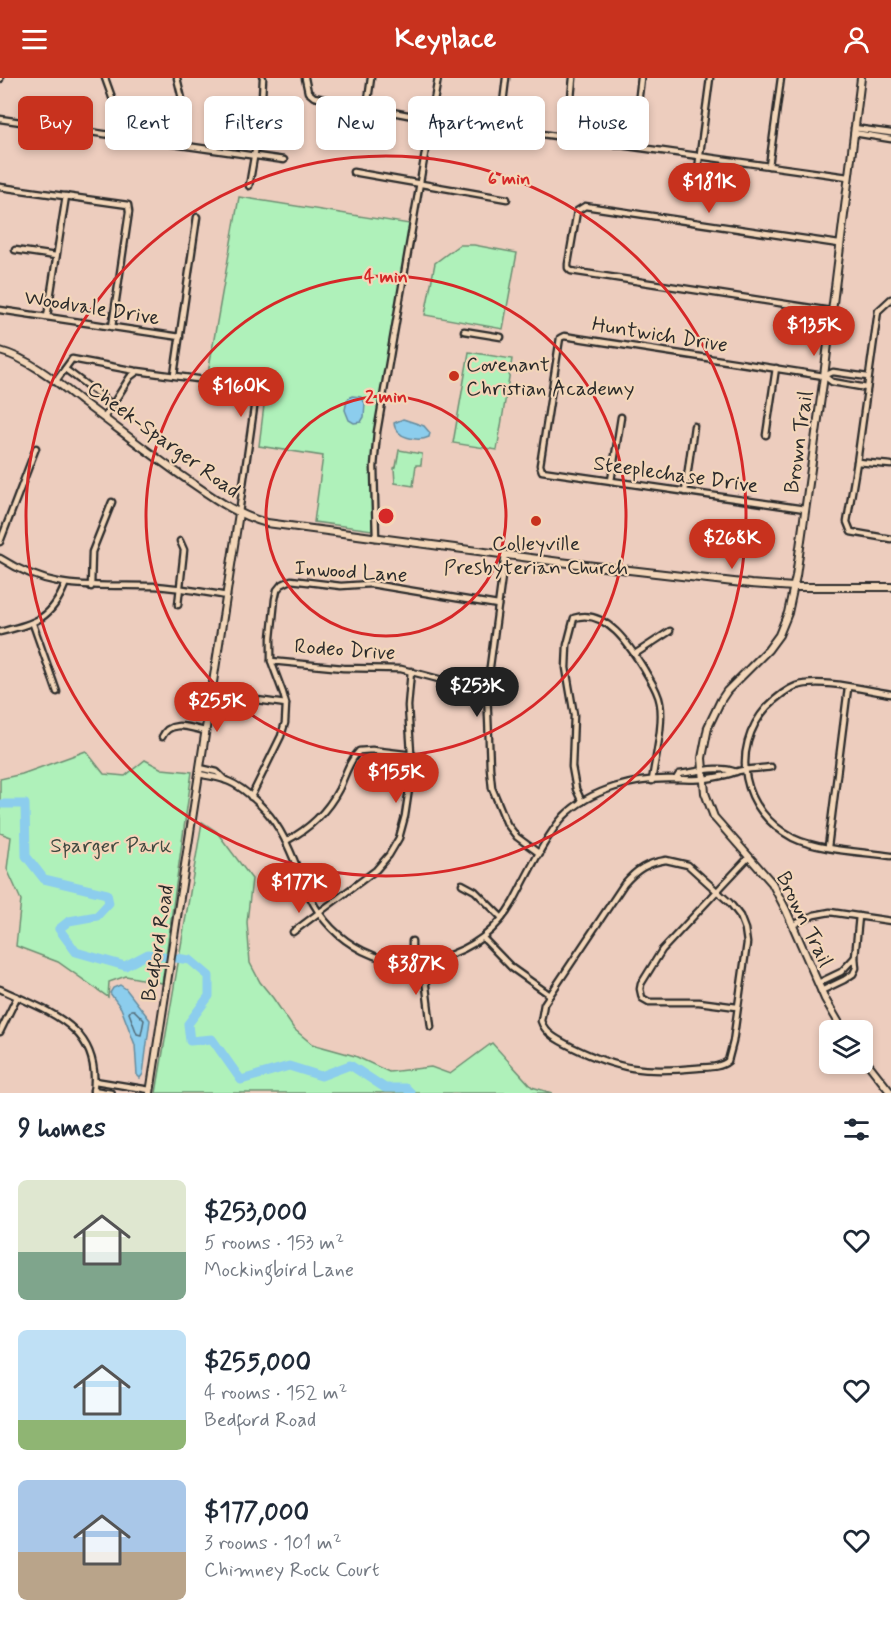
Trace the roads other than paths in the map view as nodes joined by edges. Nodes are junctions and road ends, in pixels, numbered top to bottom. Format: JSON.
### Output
{"nodes":[{"id":1,"x":105,"y":78,"type":"edge"},
{"id":2,"x":177,"y":78,"type":"edge"},
{"id":3,"x":263,"y":78,"type":"edge"},
{"id":4,"x":305,"y":78,"type":"edge"},
{"id":5,"x":370,"y":78,"type":"edge"},
{"id":6,"x":438,"y":78,"type":"edge"},
{"id":7,"x":506,"y":78,"type":"edge"},
{"id":8,"x":573,"y":78,"type":"edge"},
{"id":9,"x":642,"y":78,"type":"edge"},
{"id":10,"x":710,"y":78,"type":"edge"},
{"id":11,"x":781,"y":78,"type":"edge"},
{"id":12,"x":861,"y":78,"type":"edge"},
{"id":13,"x":111,"y":96,"type":"edge"},
{"id":14,"x":181,"y":96,"type":"edge"},
{"id":15,"x":368,"y":96,"type":"edge"},
{"id":16,"x":435,"y":96,"type":"edge"},
{"id":17,"x":504,"y":96,"type":"edge"},
{"id":18,"x":571,"y":96,"type":"edge"},
{"id":19,"x":640,"y":96,"type":"edge"},
{"id":20,"x":316,"y":97,"type":"edge"},
{"id":21,"x":0,"y":118,"type":"edge"},
{"id":22,"x":854,"y":130,"type":"junction"},
{"id":23,"x":891,"y":133,"type":"edge"},
{"id":24,"x":105,"y":134,"type":"edge"},
{"id":25,"x":891,"y":139,"type":"edge"},
{"id":26,"x":192,"y":146,"type":"edge"},
{"id":27,"x":649,"y":148,"type":"edge"},
{"id":28,"x":427,"y":150,"type":"edge"},
{"id":29,"x":254,"y":156,"type":"junction"},
{"id":30,"x":699,"y":156,"type":"junction"},
{"id":31,"x":284,"y":160,"type":"dead end"},
{"id":32,"x":769,"y":166,"type":"junction"},
{"id":33,"x":353,"y":172,"type":"dead end"},
{"id":34,"x":848,"y":177,"type":"junction"},
{"id":35,"x":696,"y":184,"type":"dead end"},
{"id":36,"x":421,"y":185,"type":"junction"},
{"id":37,"x":249,"y":186,"type":"dead end"},
{"id":38,"x":0,"y":187,"type":"edge"},
{"id":39,"x":66,"y":196,"type":"junction"},
{"id":40,"x":507,"y":199,"type":"dead end"},
{"id":41,"x":198,"y":218,"type":"dead end"},
{"id":42,"x":839,"y":244,"type":"junction"},
{"id":43,"x":15,"y":250,"type":"dead end"},
{"id":44,"x":56,"y":256,"type":"junction"},
{"id":45,"x":891,"y":299,"type":"edge"},
{"id":46,"x":0,"y":310,"type":"edge"},
{"id":47,"x":831,"y":311,"type":"junction"},
{"id":48,"x":46,"y":317,"type":"junction"},
{"id":49,"x":112,"y":327,"type":"junction"},
{"id":50,"x":464,"y":331,"type":"dead end"},
{"id":51,"x":180,"y":337,"type":"junction"},
{"id":52,"x":501,"y":337,"type":"dead end"},
{"id":53,"x":0,"y":351,"type":"edge"},
{"id":54,"x":776,"y":368,"type":"junction"},
{"id":55,"x":65,"y":369,"type":"junction"},
{"id":56,"x":136,"y":371,"type":"junction"},
{"id":57,"x":174,"y":375,"type":"junction"},
{"id":58,"x":824,"y":376,"type":"junction"},
{"id":59,"x":868,"y":377,"type":"junction"},
{"id":60,"x":56,"y":381,"type":"junction"},
{"id":61,"x":867,"y":388,"type":"junction"},
{"id":62,"x":113,"y":405,"type":"junction"},
{"id":63,"x":621,"y":417,"type":"dead end"},
{"id":64,"x":104,"y":418,"type":"junction"},
{"id":65,"x":694,"y":426,"type":"dead end"},
{"id":66,"x":766,"y":435,"type":"dead end"},
{"id":67,"x":36,"y":448,"type":"dead end"},
{"id":68,"x":857,"y":462,"type":"junction"},
{"id":69,"x":891,"y":465,"type":"edge"},
{"id":70,"x":542,"y":471,"type":"joint"},
{"id":71,"x":611,"y":481,"type":"junction"},
{"id":72,"x":685,"y":492,"type":"junction"},
{"id":73,"x":112,"y":502,"type":"dead end"},
{"id":74,"x":805,"y":509,"type":"junction"},
{"id":75,"x":239,"y":513,"type":"junction"},
{"id":76,"x":376,"y":538,"type":"junction"},
{"id":77,"x":891,"y":539,"type":"edge"},
{"id":78,"x":180,"y":541,"type":"dead end"},
{"id":79,"x":0,"y":542,"type":"edge"},
{"id":80,"x":505,"y":554,"type":"junction"},
{"id":81,"x":0,"y":558,"type":"edge"},
{"id":82,"x":65,"y":585,"type":"junction"},
{"id":83,"x":91,"y":587,"type":"junction"},
{"id":84,"x":794,"y":587,"type":"junction"},
{"id":85,"x":891,"y":587,"type":"edge"},
{"id":86,"x":180,"y":588,"type":"junction"},
{"id":87,"x":227,"y":596,"type":"junction"},
{"id":88,"x":178,"y":605,"type":"dead end"},
{"id":89,"x":498,"y":605,"type":"junction"},
{"id":90,"x":33,"y":624,"type":"junction"},
{"id":91,"x":670,"y":631,"type":"dead end"},
{"id":92,"x":0,"y":632,"type":"edge"},
{"id":93,"x":634,"y":654,"type":"junction"},
{"id":94,"x":271,"y":661,"type":"junction"},
{"id":95,"x":411,"y":671,"type":"junction"},
{"id":96,"x":848,"y":688,"type":"junction"},
{"id":97,"x":487,"y":689,"type":"junction"},
{"id":98,"x":57,"y":692,"type":"dead end"},
{"id":99,"x":891,"y":694,"type":"edge"},
{"id":100,"x":256,"y":700,"type":"dead end"},
{"id":101,"x":286,"y":705,"type":"junction"},
{"id":102,"x":205,"y":731,"type":"junction"},
{"id":103,"x":162,"y":737,"type":"dead end"},
{"id":104,"x":413,"y":755,"type":"junction"},
{"id":105,"x":771,"y":767,"type":"dead end"},
{"id":106,"x":199,"y":771,"type":"junction"},
{"id":107,"x":702,"y":771,"type":"junction"},
{"id":108,"x":744,"y":771,"type":"junction"},
{"id":109,"x":736,"y":772,"type":"junction"},
{"id":110,"x":676,"y":779,"type":"junction"},
{"id":111,"x":703,"y":779,"type":"junction"},
{"id":112,"x":652,"y":781,"type":"junction"},
{"id":113,"x":251,"y":797,"type":"junction"},
{"id":114,"x":582,"y":802,"type":"junction"},
{"id":115,"x":286,"y":841,"type":"junction"},
{"id":116,"x":828,"y":847,"type":"junction"},
{"id":117,"x":540,"y":854,"type":"junction"},
{"id":118,"x":891,"y":856,"type":"edge"},
{"id":119,"x":749,"y":857,"type":"junction"},
{"id":120,"x":462,"y":884,"type":"dead end"},
{"id":121,"x":717,"y":891,"type":"junction"},
{"id":122,"x":319,"y":913,"type":"junction"},
{"id":123,"x":859,"y":916,"type":"junction"},
{"id":124,"x":502,"y":918,"type":"junction"},
{"id":125,"x":891,"y":921,"type":"edge"},
{"id":126,"x":793,"y":926,"type":"junction"},
{"id":127,"x":292,"y":932,"type":"dead end"},
{"id":128,"x":484,"y":939,"type":"junction"},
{"id":129,"x":412,"y":941,"type":"dead end"},
{"id":130,"x":855,"y":957,"type":"junction"},
{"id":131,"x":423,"y":962,"type":"junction"},
{"id":132,"x":412,"y":963,"type":"junction"},
{"id":133,"x":818,"y":983,"type":"junction"},
{"id":134,"x":0,"y":989,"type":"edge"},
{"id":135,"x":821,"y":991,"type":"junction"},
{"id":136,"x":550,"y":995,"type":"junction"},
{"id":137,"x":17,"y":997,"type":"junction"},
{"id":138,"x":737,"y":1007,"type":"junction"},
{"id":139,"x":837,"y":1020,"type":"edge"},
{"id":140,"x":431,"y":1027,"type":"dead end"},
{"id":141,"x":0,"y":1032,"type":"edge"},
{"id":142,"x":873,"y":1070,"type":"edge"},
{"id":143,"x":95,"y":1081,"type":"junction"},
{"id":144,"x":150,"y":1091,"type":"edge"},
{"id":145,"x":93,"y":1092,"type":"edge"},
{"id":146,"x":111,"y":1093,"type":"edge"},
{"id":147,"x":891,"y":1093,"type":"edge"}],
"edges":[{"from":1,"to":13,"type":"street"},
{"from":2,"to":14,"type":"street"},
{"from":3,"to":29,"type":"street"},
{"from":4,"to":20,"type":"street"},
{"from":5,"to":15,"type":"street"},
{"from":6,"to":16,"type":"street"},
{"from":7,"to":17,"type":"street"},
{"from":8,"to":18,"type":"street"},
{"from":9,"to":19,"type":"street"},
{"from":10,"to":30,"type":"street"},
{"from":11,"to":32,"type":"street"},
{"from":12,"to":22,"type":"street","name":"Brown Trail"},
{"from":21,"to":24,"type":"street"},
{"from":22,"to":23,"type":"street"},
{"from":22,"to":25,"type":"street"},
{"from":22,"to":34,"type":"street","name":"Brown Trail"},
{"from":26,"to":29,"type":"street"},
{"from":27,"to":30,"type":"street"},
{"from":28,"to":36,"type":"street"},
{"from":29,"to":31,"type":"street"},
{"from":29,"to":37,"type":"street"},
{"from":30,"to":32,"type":"street"},
{"from":30,"to":35,"type":"street"},
{"from":32,"to":34,"type":"street"},
{"from":33,"to":36,"type":"street"},
{"from":34,"to":42,"type":"street","name":"Brown Trail"},
{"from":36,"to":40,"type":"street"},
{"from":36,"to":76,"type":"street"},
{"from":38,"to":39,"type":"street"},
{"from":39,"to":44,"type":"street"},
{"from":39,"to":49,"type":"street"},
{"from":41,"to":51,"type":"street"},
{"from":42,"to":47,"type":"street","name":"Brown Trail"},
{"from":42,"to":47,"type":"street"},
{"from":43,"to":44,"type":"street"},
{"from":44,"to":48,"type":"street"},
{"from":45,"to":59,"type":"street"},
{"from":46,"to":48,"type":"street","name":"Woodvale Drive"},
{"from":47,"to":58,"type":"street","name":"Brown Trail"},
{"from":48,"to":49,"type":"street","name":"Woodvale Drive"},
{"from":49,"to":51,"type":"street","name":"Woodvale Drive"},
{"from":50,"to":52,"type":"street"},
{"from":51,"to":57,"type":"street"},
{"from":53,"to":60,"type":"street","name":"Cheek-Sparger Road"},
{"from":54,"to":58,"type":"street","name":"Huntwich Drive"},
{"from":54,"to":66,"type":"street"},
{"from":54,"to":70,"type":"street","name":"Huntwich Drive"},
{"from":55,"to":56,"type":"street"},
{"from":55,"to":60,"type":"street"},
{"from":55,"to":62,"type":"street"},
{"from":56,"to":57,"type":"street"},
{"from":56,"to":62,"type":"street"},
{"from":57,"to":75,"type":"street"},
{"from":58,"to":59,"type":"street"},
{"from":58,"to":61,"type":"street"},
{"from":58,"to":74,"type":"street","name":"Brown Trail"},
{"from":59,"to":61,"type":"street"},
{"from":60,"to":64,"type":"street","name":"Cheek-Sparger Road"},
{"from":61,"to":68,"type":"street"},
{"from":62,"to":64,"type":"street"},
{"from":63,"to":71,"type":"street"},
{"from":64,"to":75,"type":"street","name":"Cheek-Sparger Road"},
{"from":65,"to":72,"type":"street"},
{"from":67,"to":79,"type":"street"},
{"from":68,"to":69,"type":"street"},
{"from":68,"to":77,"type":"street"},
{"from":70,"to":71,"type":"street","name":"Steeplechase Drive"},
{"from":71,"to":72,"type":"street","name":"Steeplechase Drive"},
{"from":72,"to":74,"type":"street","name":"Steeplechase Drive"},
{"from":73,"to":83,"type":"street"},
{"from":74,"to":84,"type":"street","name":"Brown Trail"},
{"from":75,"to":76,"type":"street","name":"Cheek-Sparger Road"},
{"from":75,"to":87,"type":"street","name":"Bedford Road"},
{"from":76,"to":80,"type":"street","name":"Cheek-Sparger Road"},
{"from":78,"to":86,"type":"street"},
{"from":80,"to":84,"type":"street","name":"Cheek-Sparger Road"},
{"from":80,"to":89,"type":"street"},
{"from":81,"to":82,"type":"street"},
{"from":82,"to":83,"type":"street"},
{"from":82,"to":90,"type":"street"},
{"from":83,"to":86,"type":"street"},
{"from":84,"to":85,"type":"street","name":"Cheek-Sparger Road"},
{"from":84,"to":107,"type":"street","name":"Brown Trail"},
{"from":86,"to":87,"type":"street"},
{"from":86,"to":88,"type":"street"},
{"from":87,"to":102,"type":"street","name":"Bedford Road"},
{"from":89,"to":94,"type":"street","name":"Inwood Lane"},
{"from":89,"to":97,"type":"street"},
{"from":90,"to":92,"type":"street"},
{"from":90,"to":98,"type":"street"},
{"from":91,"to":93,"type":"street"},
{"from":93,"to":112,"type":"street"},
{"from":93,"to":114,"type":"street"},
{"from":94,"to":95,"type":"street","name":"Rodeo Drive"},
{"from":94,"to":101,"type":"street","name":"Inwood Lane"},
{"from":95,"to":97,"type":"street","name":"Rodeo Drive"},
{"from":95,"to":104,"type":"street"},
{"from":96,"to":99,"type":"street"},
{"from":96,"to":108,"type":"street"},
{"from":96,"to":116,"type":"street"},
{"from":97,"to":117,"type":"street"},
{"from":100,"to":101,"type":"street"},
{"from":101,"to":113,"type":"street","name":"Inwood Lane"},
{"from":102,"to":103,"type":"street"},
{"from":102,"to":106,"type":"street","name":"Bedford Road"},
{"from":104,"to":115,"type":"street"},
{"from":104,"to":122,"type":"street"},
{"from":105,"to":108,"type":"street"},
{"from":106,"to":113,"type":"street"},
{"from":106,"to":144,"type":"street","name":"Bedford Road"},
{"from":107,"to":109,"type":"street"},
{"from":107,"to":110,"type":"street"},
{"from":107,"to":111,"type":"street","name":"Brown Trail"},
{"from":108,"to":109,"type":"street"},
{"from":108,"to":116,"type":"street"},
{"from":109,"to":111,"type":"street"},
{"from":110,"to":111,"type":"street"},
{"from":110,"to":112,"type":"street"},
{"from":111,"to":119,"type":"street","name":"Brown Trail"},
{"from":112,"to":114,"type":"street"},
{"from":113,"to":115,"type":"street"},
{"from":114,"to":117,"type":"street"},
{"from":115,"to":122,"type":"street"},
{"from":116,"to":118,"type":"street"},
{"from":117,"to":124,"type":"street"},
{"from":119,"to":121,"type":"street"},
{"from":119,"to":126,"type":"street","name":"Brown Trail"},
{"from":120,"to":124,"type":"street"},
{"from":121,"to":136,"type":"street"},
{"from":121,"to":138,"type":"street"},
{"from":121,"to":138,"type":"street"},
{"from":122,"to":127,"type":"street"},
{"from":122,"to":132,"type":"street"},
{"from":123,"to":125,"type":"street"},
{"from":123,"to":126,"type":"street"},
{"from":123,"to":130,"type":"street"},
{"from":124,"to":128,"type":"street"},
{"from":126,"to":133,"type":"street","name":"Brown Trail"},
{"from":128,"to":131,"type":"street"},
{"from":128,"to":136,"type":"street"},
{"from":129,"to":132,"type":"street"},
{"from":130,"to":133,"type":"street"},
{"from":130,"to":135,"type":"street"},
{"from":131,"to":132,"type":"street"},
{"from":131,"to":140,"type":"street"},
{"from":133,"to":135,"type":"street","name":"Brown Trail"},
{"from":134,"to":137,"type":"street"},
{"from":135,"to":139,"type":"street","name":"Brown Trail"},
{"from":136,"to":138,"type":"street"},
{"from":137,"to":141,"type":"street"},
{"from":137,"to":143,"type":"street"},
{"from":142,"to":147,"type":"street"},
{"from":143,"to":144,"type":"street"},
{"from":143,"to":145,"type":"street"},
{"from":145,"to":146,"type":"street"}]}
